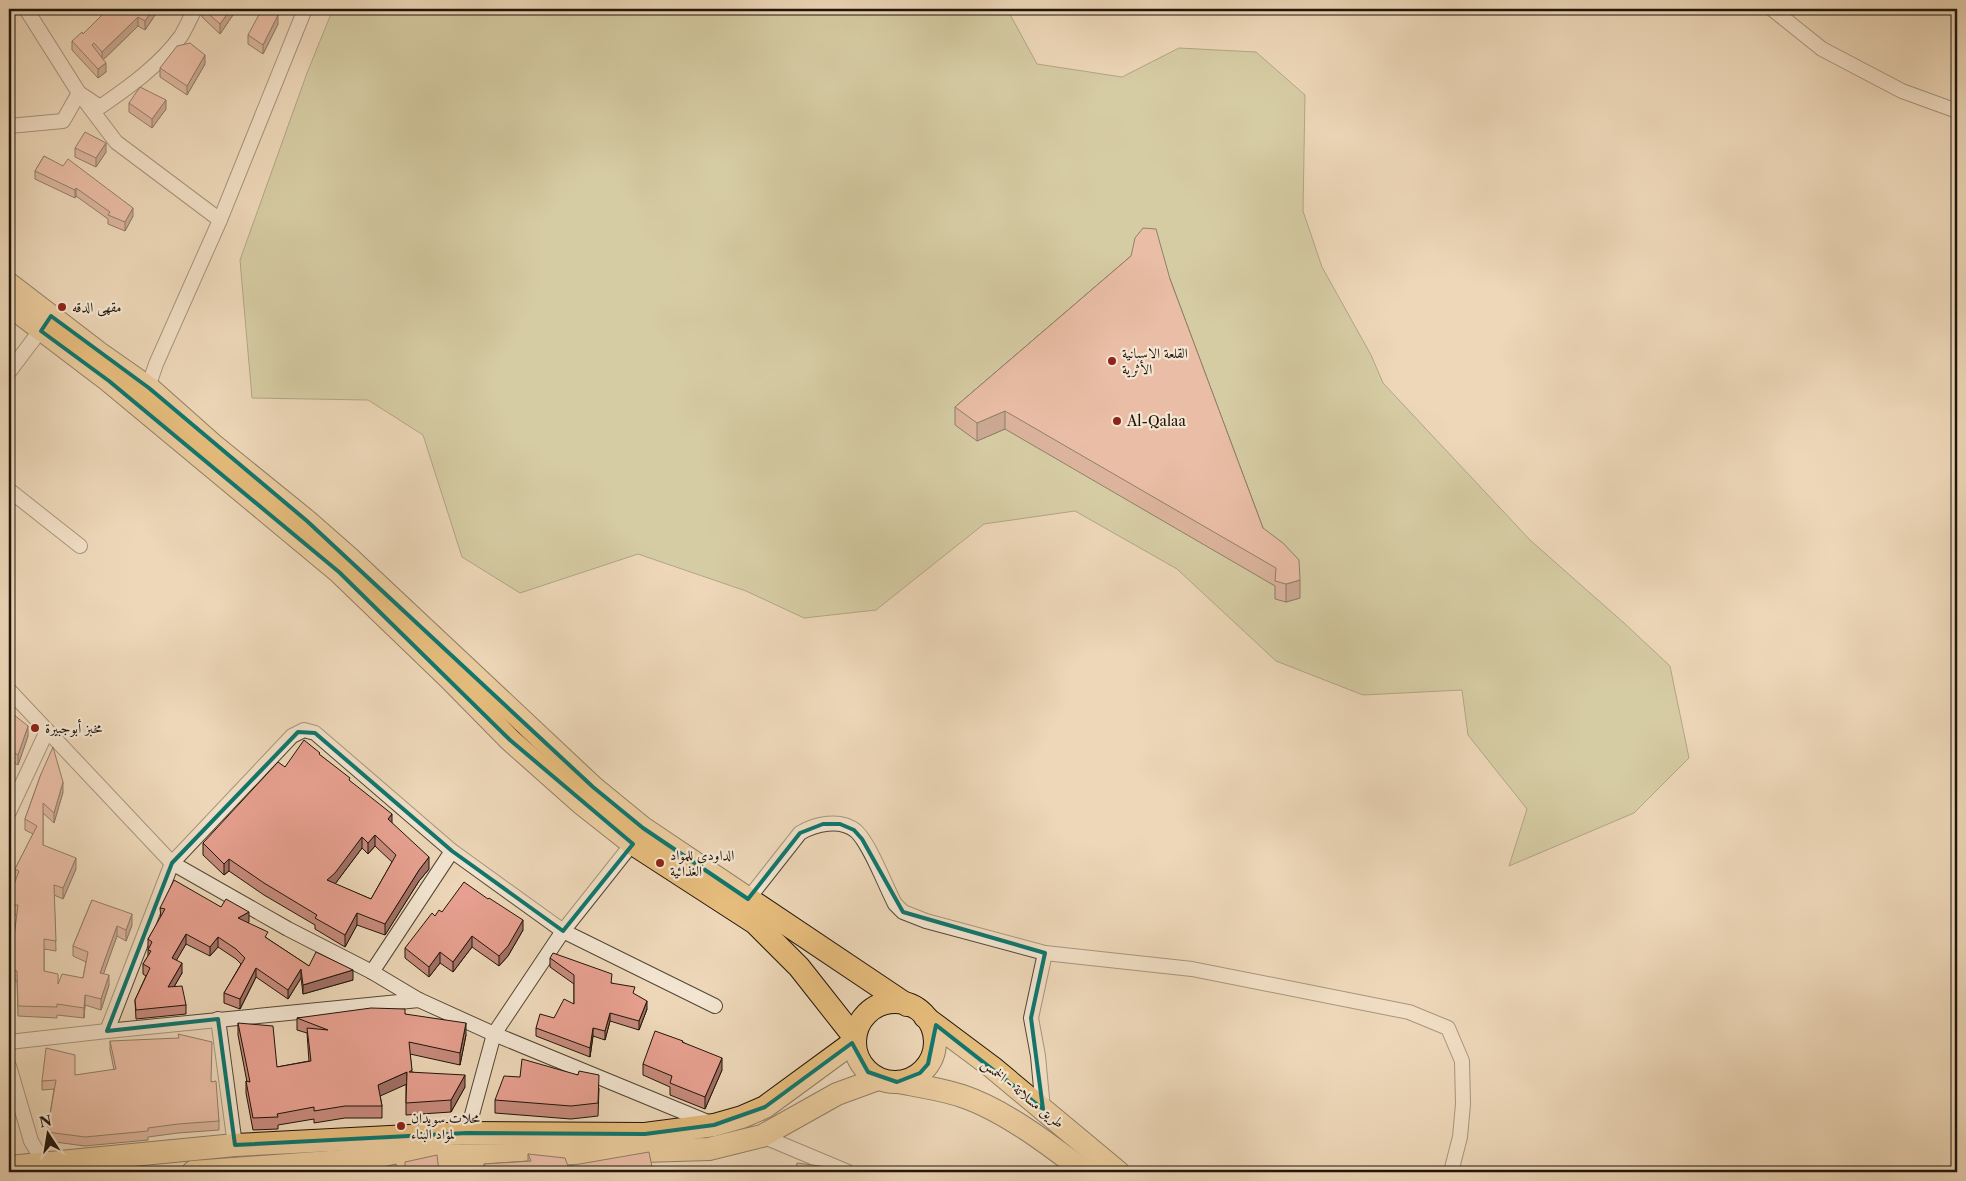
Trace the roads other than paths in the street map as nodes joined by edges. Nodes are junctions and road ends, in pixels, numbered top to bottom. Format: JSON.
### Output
{"nodes":[{"id":1,"x":26,"y":9,"type":"edge"},
{"id":2,"x":195,"y":9,"type":"edge"},
{"id":3,"x":305,"y":9,"type":"edge"},
{"id":4,"x":1772,"y":9,"type":"edge"},
{"id":5,"x":79,"y":93,"type":"junction"},
{"id":6,"x":1957,"y":110,"type":"edge"},
{"id":7,"x":9,"y":126,"type":"edge"},
{"id":8,"x":220,"y":220,"type":"junction"},
{"id":9,"x":9,"y":284,"type":"edge"},
{"id":10,"x":9,"y":305,"type":"edge"},
{"id":11,"x":46,"y":323,"type":"junction"},
{"id":12,"x":9,"y":372,"type":"edge"},
{"id":13,"x":144,"y":398,"type":"junction"},
{"id":14,"x":9,"y":490,"type":"edge"},
{"id":15,"x":80,"y":546,"type":"dead end"},
{"id":16,"x":9,"y":690,"type":"edge"},
{"id":17,"x":47,"y":731,"type":"junction"},
{"id":18,"x":9,"y":812,"type":"edge"},
{"id":19,"x":638,"y":836,"type":"junction"},
{"id":20,"x":452,"y":851,"type":"junction"},
{"id":21,"x":172,"y":863,"type":"junction"},
{"id":22,"x":748,"y":899,"type":"junction"},
{"id":23,"x":563,"y":931,"type":"junction"},
{"id":24,"x":1045,"y":953,"type":"junction"},
{"id":25,"x":372,"y":972,"type":"junction"},
{"id":26,"x":419,"y":1000,"type":"junction"},
{"id":27,"x":907,"y":1005,"type":"junction"},
{"id":28,"x":715,"y":1006,"type":"dead end"},
{"id":29,"x":925,"y":1017,"type":"junction"},
{"id":30,"x":218,"y":1019,"type":"junction"},
{"id":31,"x":107,"y":1031,"type":"junction"},
{"id":32,"x":494,"y":1034,"type":"junction"},
{"id":33,"x":855,"y":1040,"type":"junction"},
{"id":34,"x":9,"y":1042,"type":"edge"},
{"id":35,"x":9,"y":1066,"type":"edge"},
{"id":36,"x":887,"y":1080,"type":"junction"},
{"id":37,"x":1043,"y":1109,"type":"junction"},
{"id":38,"x":714,"y":1125,"type":"junction"},
{"id":39,"x":467,"y":1133,"type":"junction"},
{"id":40,"x":762,"y":1136,"type":"junction"},
{"id":41,"x":235,"y":1145,"type":"junction"},
{"id":42,"x":470,"y":1164,"type":"edge"},
{"id":43,"x":9,"y":1167,"type":"edge"},
{"id":44,"x":47,"y":1168,"type":"edge"},
{"id":45,"x":295,"y":1168,"type":"edge"},
{"id":46,"x":193,"y":1172,"type":"edge"},
{"id":47,"x":848,"y":1172,"type":"edge"},
{"id":48,"x":1085,"y":1172,"type":"edge"},
{"id":49,"x":1118,"y":1172,"type":"edge"},
{"id":50,"x":1451,"y":1172,"type":"edge"}],
"edges":[{"from":1,"to":5,"type":"street"},
{"from":2,"to":5,"type":"street"},
{"from":3,"to":8,"type":"street"},
{"from":4,"to":6,"type":"street"},
{"from":5,"to":7,"type":"street"},
{"from":5,"to":8,"type":"street"},
{"from":8,"to":13,"type":"street"},
{"from":9,"to":11,"type":"main road"},
{"from":10,"to":11,"type":"main road"},
{"from":11,"to":12,"type":"street"},
{"from":11,"to":13,"type":"main road"},
{"from":13,"to":19,"type":"main road"},
{"from":14,"to":15,"type":"street"},
{"from":16,"to":17,"type":"street"},
{"from":17,"to":18,"type":"street"},
{"from":17,"to":21,"type":"street"},
{"from":19,"to":22,"type":"main road"},
{"from":19,"to":23,"type":"street"},
{"from":19,"to":33,"type":"main road"},
{"from":20,"to":21,"type":"street"},
{"from":20,"to":23,"type":"street"},
{"from":20,"to":25,"type":"street"},
{"from":21,"to":25,"type":"street"},
{"from":21,"to":31,"type":"street"},
{"from":22,"to":24,"type":"street"},
{"from":22,"to":27,"type":"main road"},
{"from":23,"to":28,"type":"street"},
{"from":23,"to":32,"type":"street"},
{"from":24,"to":37,"type":"street"},
{"from":24,"to":50,"type":"street"},
{"from":25,"to":26,"type":"street"},
{"from":26,"to":30,"type":"street"},
{"from":26,"to":32,"type":"street"},
{"from":27,"to":29,"type":"main road"},
{"from":27,"to":33,"type":"main road"},
{"from":29,"to":36,"type":"main road"},
{"from":29,"to":37,"type":"main road","name":"طريق مسلاتة - الخمس"},
{"from":30,"to":31,"type":"street"},
{"from":30,"to":41,"type":"street"},
{"from":31,"to":34,"type":"street"},
{"from":32,"to":38,"type":"street"},
{"from":32,"to":39,"type":"street"},
{"from":33,"to":36,"type":"main road"},
{"from":33,"to":38,"type":"main road"},
{"from":35,"to":44,"type":"street"},
{"from":36,"to":40,"type":"main road"},
{"from":36,"to":48,"type":"main road","name":"طريق مسلاتة - الخمس"},
{"from":37,"to":49,"type":"main road","name":"طريق مسلاتة - الخمس"},
{"from":38,"to":39,"type":"main road"},
{"from":39,"to":41,"type":"main road"},
{"from":40,"to":42,"type":"main road"},
{"from":40,"to":47,"type":"street"},
{"from":41,"to":44,"type":"main road"},
{"from":42,"to":45,"type":"main road"},
{"from":43,"to":44,"type":"main road"},
{"from":45,"to":46,"type":"main road"}]}
